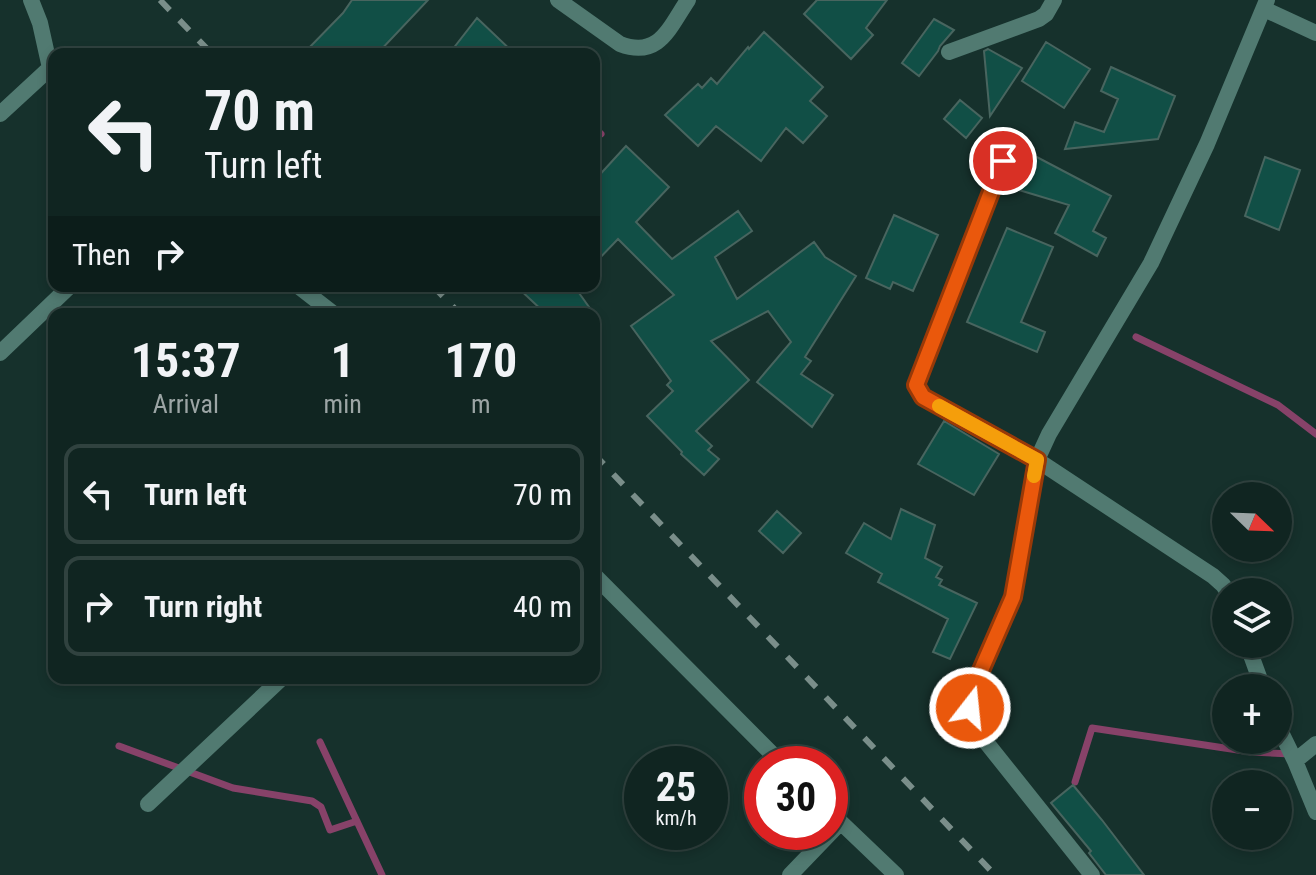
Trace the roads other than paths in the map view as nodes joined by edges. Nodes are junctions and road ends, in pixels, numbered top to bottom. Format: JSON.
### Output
{"nodes":[{"id":1,"x":31,"y":0,"type":"edge"},
{"id":2,"x":558,"y":0,"type":"edge"},
{"id":3,"x":688,"y":0,"type":"edge"},
{"id":4,"x":1054,"y":0,"type":"edge"},
{"id":5,"x":1266,"y":5,"type":"edge"},
{"id":6,"x":1316,"y":33,"type":"edge"},
{"id":7,"x":949,"y":52,"type":"dead end"},
{"id":8,"x":48,"y":54,"type":"edge"},
{"id":9,"x":48,"y":73,"type":"edge"},
{"id":10,"x":0,"y":114,"type":"edge"},
{"id":11,"x":1003,"y":161,"type":"dead end"},
{"id":12,"x":64,"y":292,"type":"edge"},
{"id":13,"x":306,"y":292,"type":"edge"},
{"id":14,"x":326,"y":308,"type":"edge"},
{"id":15,"x":0,"y":353,"type":"edge"},
{"id":16,"x":1037,"y":460,"type":"junction"},
{"id":17,"x":1215,"y":578,"type":"edge"},
{"id":18,"x":600,"y":581,"type":"edge"},
{"id":19,"x":276,"y":684,"type":"edge"},
{"id":20,"x":1316,"y":744,"type":"edge"},
{"id":21,"x":764,"y":746,"type":"edge"},
{"id":22,"x":1292,"y":754,"type":"edge"},
{"id":23,"x":1295,"y":761,"type":"junction"},
{"id":24,"x":148,"y":804,"type":"dead end"},
{"id":25,"x":1316,"y":812,"type":"edge"},
{"id":26,"x":848,"y":829,"type":"edge"},
{"id":27,"x":809,"y":850,"type":"edge"},
{"id":28,"x":790,"y":875,"type":"edge"},
{"id":29,"x":896,"y":875,"type":"edge"},
{"id":30,"x":1092,"y":875,"type":"edge"}],
"edges":[{"from":1,"to":8,"type":"street"},
{"from":2,"to":3,"type":"street"},
{"from":4,"to":7,"type":"street"},
{"from":5,"to":6,"type":"street"},
{"from":5,"to":16,"type":"street"},
{"from":9,"to":10,"type":"street"},
{"from":11,"to":16,"type":"street"},
{"from":12,"to":15,"type":"street"},
{"from":13,"to":14,"type":"street"},
{"from":16,"to":17,"type":"street"},
{"from":16,"to":30,"type":"street"},
{"from":18,"to":21,"type":"street"},
{"from":19,"to":24,"type":"street"},
{"from":20,"to":23,"type":"street"},
{"from":22,"to":23,"type":"street"},
{"from":23,"to":25,"type":"street"},
{"from":26,"to":29,"type":"street"},
{"from":27,"to":28,"type":"street"}]}
